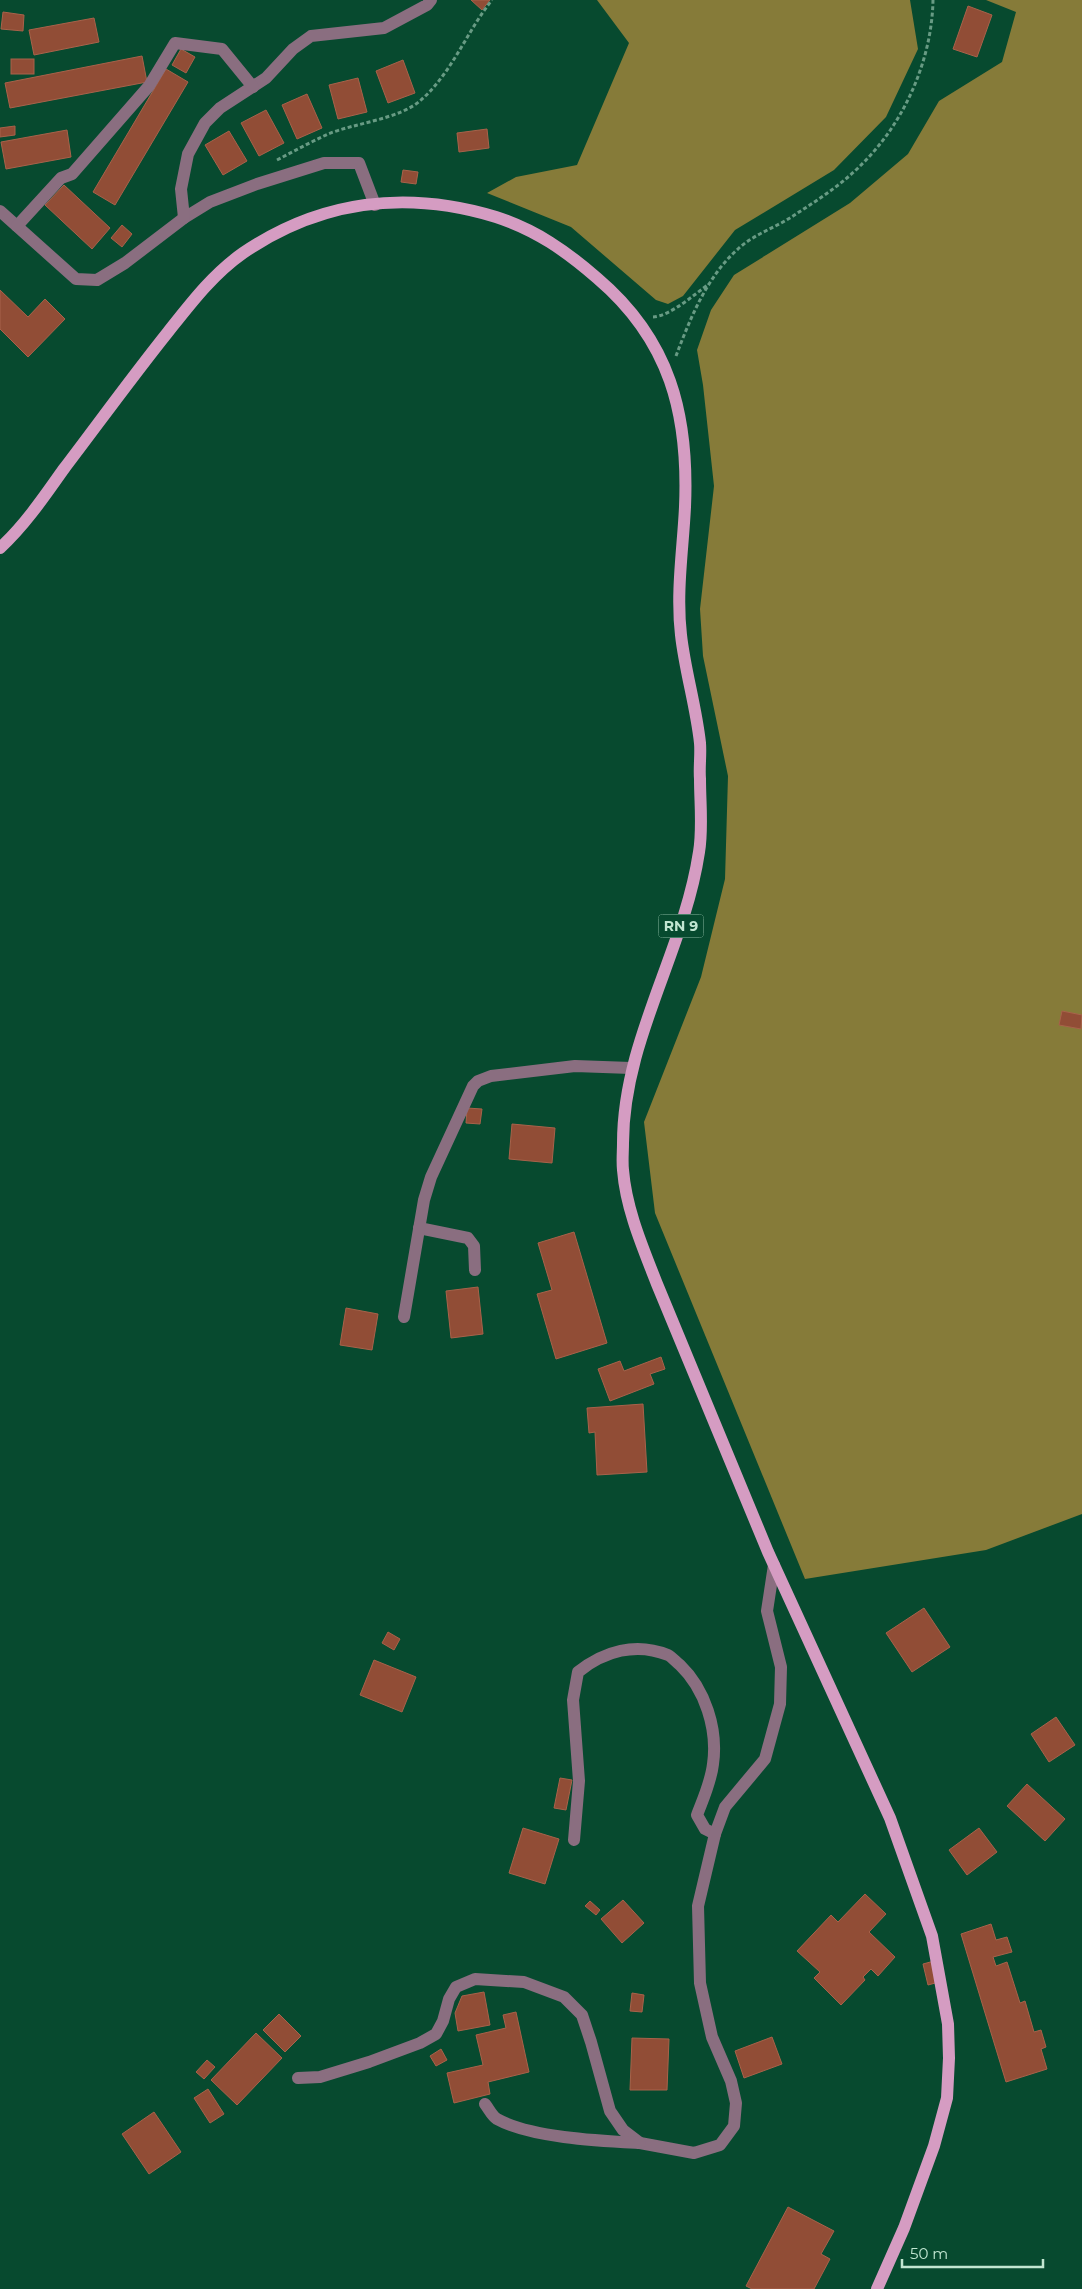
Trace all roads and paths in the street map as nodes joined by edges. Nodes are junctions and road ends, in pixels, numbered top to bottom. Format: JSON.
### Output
{"nodes":[{"id":1,"x":431,"y":0,"type":"edge"},
{"id":2,"x":492,"y":0,"type":"edge"},
{"id":3,"x":933,"y":0,"type":"edge"},
{"id":4,"x":253,"y":86,"type":"junction"},
{"id":5,"x":276,"y":160,"type":"dead end"},
{"id":6,"x":375,"y":205,"type":"junction"},
{"id":7,"x":0,"y":211,"type":"edge"},
{"id":8,"x":184,"y":218,"type":"junction"},
{"id":9,"x":17,"y":226,"type":"junction"},
{"id":10,"x":712,"y":282,"type":"junction"},
{"id":11,"x":634,"y":315,"type":"junction"},
{"id":12,"x":669,"y":374,"type":"junction"},
{"id":13,"x":0,"y":548,"type":"edge"},
{"id":14,"x":632,"y":1068,"type":"junction"},
{"id":15,"x":419,"y":1228,"type":"junction"},
{"id":16,"x":475,"y":1270,"type":"dead end"},
{"id":17,"x":404,"y":1317,"type":"dead end"},
{"id":18,"x":774,"y":1566,"type":"junction"},
{"id":19,"x":715,"y":1834,"type":"junction"},
{"id":20,"x":574,"y":1840,"type":"dead end"},
{"id":21,"x":298,"y":2078,"type":"dead end"},
{"id":22,"x":486,"y":2104,"type":"dead end"},
{"id":23,"x":640,"y":2143,"type":"junction"},
{"id":24,"x":877,"y":2289,"type":"edge"}],
"edges":[{"from":1,"to":4,"type":"street"},
{"from":2,"to":5,"type":"path"},
{"from":3,"to":10,"type":"path"},
{"from":4,"to":8,"type":"street"},
{"from":4,"to":9,"type":"street"},
{"from":6,"to":8,"type":"street"},
{"from":6,"to":11,"type":"main road","number":"RN 9"},
{"from":6,"to":13,"type":"main road","number":"RN 9"},
{"from":7,"to":9,"type":"street"},
{"from":8,"to":9,"type":"street"},
{"from":10,"to":11,"type":"path"},
{"from":10,"to":12,"type":"path"},
{"from":11,"to":12,"type":"main road","number":"RN 9"},
{"from":12,"to":14,"type":"main road","number":"RN 9"},
{"from":14,"to":15,"type":"street"},
{"from":14,"to":18,"type":"main road","number":"RN 9"},
{"from":15,"to":16,"type":"street"},
{"from":15,"to":17,"type":"street"},
{"from":18,"to":19,"type":"street"},
{"from":18,"to":24,"type":"main road","number":"RN 9"},
{"from":19,"to":20,"type":"street"},
{"from":19,"to":23,"type":"street"},
{"from":21,"to":23,"type":"street"},
{"from":22,"to":23,"type":"street"}]}
